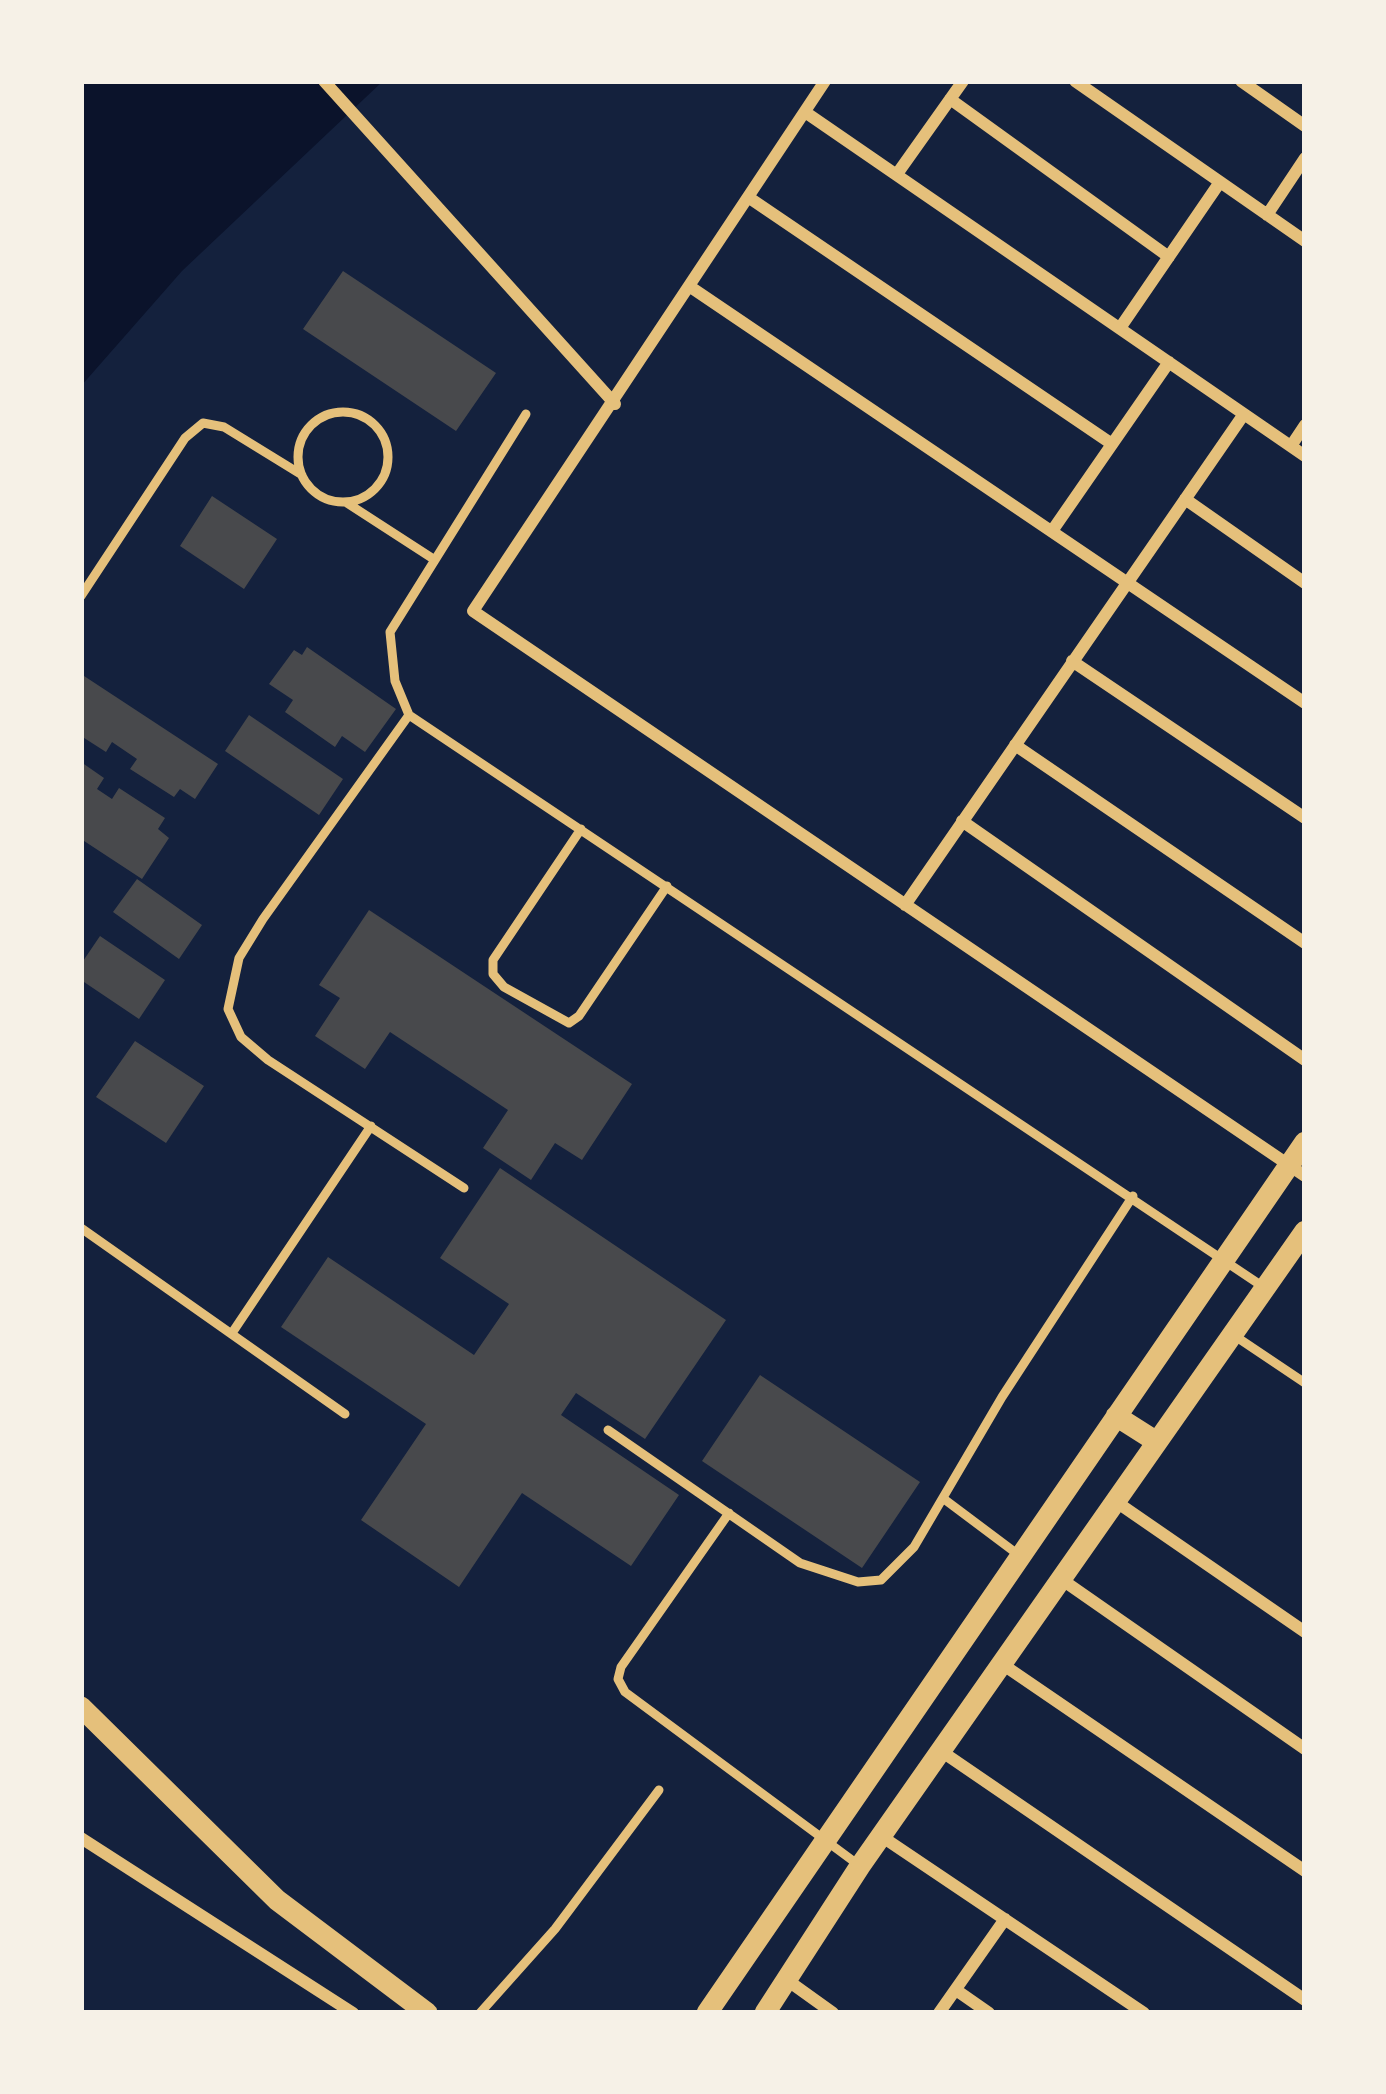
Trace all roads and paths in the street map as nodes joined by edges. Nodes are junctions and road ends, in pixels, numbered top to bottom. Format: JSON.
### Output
{"nodes":[{"id":1,"x":325,"y":81,"type":"edge"},
{"id":2,"x":825,"y":81,"type":"edge"},
{"id":3,"x":963,"y":81,"type":"edge"},
{"id":4,"x":1075,"y":81,"type":"edge"},
{"id":5,"x":1241,"y":81,"type":"edge"},
{"id":6,"x":950,"y":99,"type":"junction"},
{"id":7,"x":805,"y":112,"type":"junction"},
{"id":8,"x":1305,"y":126,"type":"edge"},
{"id":9,"x":1305,"y":158,"type":"edge"},
{"id":10,"x":896,"y":174,"type":"junction"},
{"id":11,"x":1220,"y":182,"type":"junction"},
{"id":12,"x":748,"y":197,"type":"junction"},
{"id":13,"x":1267,"y":214,"type":"junction"},
{"id":14,"x":1305,"y":241,"type":"edge"},
{"id":15,"x":1168,"y":257,"type":"junction"},
{"id":16,"x":689,"y":286,"type":"junction"},
{"id":17,"x":1120,"y":328,"type":"junction"},
{"id":18,"x":1169,"y":362,"type":"junction"},
{"id":19,"x":615,"y":404,"type":"junction"},
{"id":20,"x":1244,"y":413,"type":"junction"},
{"id":21,"x":526,"y":414,"type":"dead end"},
{"id":22,"x":1305,"y":425,"type":"edge"},
{"id":23,"x":1112,"y":444,"type":"junction"},
{"id":24,"x":1291,"y":446,"type":"junction"},
{"id":25,"x":1305,"y":456,"type":"edge"},
{"id":26,"x":302,"y":475,"type":"junction"},
{"id":27,"x":1184,"y":500,"type":"junction"},
{"id":28,"x":346,"y":503,"type":"junction"},
{"id":29,"x":1052,"y":531,"type":"junction"},
{"id":30,"x":435,"y":560,"type":"junction"},
{"id":31,"x":1127,"y":582,"type":"junction"},
{"id":32,"x":1305,"y":583,"type":"edge"},
{"id":33,"x":81,"y":596,"type":"edge"},
{"id":34,"x":1072,"y":661,"type":"junction"},
{"id":35,"x":1305,"y":703,"type":"edge"},
{"id":36,"x":409,"y":715,"type":"junction"},
{"id":37,"x":1015,"y":745,"type":"junction"},
{"id":38,"x":1305,"y":818,"type":"edge"},
{"id":39,"x":962,"y":821,"type":"junction"},
{"id":40,"x":581,"y":829,"type":"junction"},
{"id":41,"x":667,"y":886,"type":"junction"},
{"id":42,"x":904,"y":904,"type":"junction"},
{"id":43,"x":1305,"y":943,"type":"edge"},
{"id":44,"x":1305,"y":1060,"type":"edge"},
{"id":45,"x":371,"y":1126,"type":"junction"},
{"id":46,"x":1305,"y":1142,"type":"edge"},
{"id":47,"x":1297,"y":1171,"type":"edge"},
{"id":48,"x":464,"y":1188,"type":"dead end"},
{"id":49,"x":1133,"y":1196,"type":"junction"},
{"id":50,"x":81,"y":1228,"type":"edge"},
{"id":51,"x":1305,"y":1231,"type":"edge"},
{"id":52,"x":1224,"y":1260,"type":"junction"},
{"id":53,"x":1265,"y":1288,"type":"junction"},
{"id":54,"x":232,"y":1334,"type":"junction"},
{"id":55,"x":1232,"y":1334,"type":"junction"},
{"id":56,"x":1305,"y":1383,"type":"edge"},
{"id":57,"x":345,"y":1414,"type":"dead end"},
{"id":58,"x":1116,"y":1416,"type":"junction"},
{"id":59,"x":608,"y":1430,"type":"dead end"},
{"id":60,"x":1156,"y":1442,"type":"junction"},
{"id":61,"x":944,"y":1499,"type":"junction"},
{"id":62,"x":1115,"y":1501,"type":"junction"},
{"id":63,"x":729,"y":1513,"type":"junction"},
{"id":64,"x":1020,"y":1556,"type":"junction"},
{"id":65,"x":1061,"y":1579,"type":"junction"},
{"id":66,"x":1305,"y":1632,"type":"edge"},
{"id":67,"x":1001,"y":1664,"type":"junction"},
{"id":68,"x":81,"y":1707,"type":"edge"},
{"id":69,"x":1305,"y":1749,"type":"edge"},
{"id":70,"x":941,"y":1750,"type":"junction"},
{"id":71,"x":659,"y":1790,"type":"dead end"},
{"id":72,"x":881,"y":1836,"type":"junction"},
{"id":73,"x":81,"y":1838,"type":"edge"},
{"id":74,"x":825,"y":1839,"type":"junction"},
{"id":75,"x":860,"y":1866,"type":"junction"},
{"id":76,"x":1305,"y":1871,"type":"edge"},
{"id":77,"x":1005,"y":1919,"type":"junction"},
{"id":78,"x":787,"y":1980,"type":"junction"},
{"id":79,"x":956,"y":1990,"type":"junction"},
{"id":80,"x":1305,"y":2000,"type":"edge"},
{"id":81,"x":353,"y":2013,"type":"edge"},
{"id":82,"x":427,"y":2013,"type":"edge"},
{"id":83,"x":480,"y":2013,"type":"edge"},
{"id":84,"x":707,"y":2013,"type":"edge"},
{"id":85,"x":765,"y":2013,"type":"edge"},
{"id":86,"x":833,"y":2013,"type":"edge"},
{"id":87,"x":939,"y":2013,"type":"edge"},
{"id":88,"x":988,"y":2013,"type":"edge"},
{"id":89,"x":1144,"y":2013,"type":"edge"}],
"edges":[{"from":1,"to":19,"type":"street"},
{"from":2,"to":7,"type":"street"},
{"from":3,"to":6,"type":"street"},
{"from":4,"to":11,"type":"street"},
{"from":5,"to":8,"type":"street"},
{"from":6,"to":10,"type":"street"},
{"from":6,"to":15,"type":"street"},
{"from":7,"to":10,"type":"street"},
{"from":7,"to":12,"type":"street"},
{"from":9,"to":13,"type":"street"},
{"from":10,"to":17,"type":"street"},
{"from":11,"to":13,"type":"street"},
{"from":11,"to":15,"type":"street"},
{"from":12,"to":16,"type":"street"},
{"from":12,"to":23,"type":"street"},
{"from":13,"to":14,"type":"street"},
{"from":15,"to":17,"type":"street"},
{"from":16,"to":19,"type":"street"},
{"from":16,"to":29,"type":"street"},
{"from":17,"to":18,"type":"street"},
{"from":18,"to":20,"type":"street"},
{"from":18,"to":23,"type":"street"},
{"from":19,"to":42,"type":"street"},
{"from":20,"to":24,"type":"street"},
{"from":20,"to":27,"type":"street"},
{"from":21,"to":30,"type":"lane"},
{"from":22,"to":24,"type":"street"},
{"from":23,"to":29,"type":"street"},
{"from":24,"to":25,"type":"street"},
{"from":26,"to":28,"type":"lane"},
{"from":26,"to":28,"type":"lane"},
{"from":26,"to":33,"type":"lane"},
{"from":27,"to":31,"type":"street"},
{"from":27,"to":32,"type":"street"},
{"from":28,"to":30,"type":"lane"},
{"from":29,"to":31,"type":"street"},
{"from":30,"to":36,"type":"lane"},
{"from":31,"to":34,"type":"street"},
{"from":31,"to":35,"type":"street"},
{"from":34,"to":37,"type":"street"},
{"from":34,"to":38,"type":"street"},
{"from":36,"to":40,"type":"lane"},
{"from":36,"to":45,"type":"lane"},
{"from":37,"to":39,"type":"street"},
{"from":37,"to":43,"type":"street"},
{"from":39,"to":42,"type":"street"},
{"from":39,"to":44,"type":"street"},
{"from":40,"to":41,"type":"lane"},
{"from":40,"to":41,"type":"lane"},
{"from":41,"to":49,"type":"lane"},
{"from":42,"to":47,"type":"street"},
{"from":45,"to":48,"type":"lane"},
{"from":45,"to":54,"type":"lane"},
{"from":46,"to":47,"type":"street"},
{"from":47,"to":52,"type":"street"},
{"from":49,"to":52,"type":"lane"},
{"from":49,"to":61,"type":"lane"},
{"from":50,"to":54,"type":"lane"},
{"from":51,"to":53,"type":"street"},
{"from":52,"to":53,"type":"lane"},
{"from":52,"to":58,"type":"street"},
{"from":53,"to":55,"type":"street"},
{"from":54,"to":57,"type":"lane"},
{"from":55,"to":56,"type":"lane"},
{"from":55,"to":60,"type":"street"},
{"from":58,"to":60,"type":"street"},
{"from":58,"to":64,"type":"street"},
{"from":59,"to":63,"type":"lane"},
{"from":60,"to":62,"type":"street"},
{"from":61,"to":63,"type":"lane"},
{"from":61,"to":64,"type":"lane"},
{"from":62,"to":65,"type":"street"},
{"from":62,"to":66,"type":"street"},
{"from":63,"to":74,"type":"lane"},
{"from":64,"to":74,"type":"street"},
{"from":65,"to":67,"type":"street"},
{"from":65,"to":69,"type":"street"},
{"from":67,"to":70,"type":"street"},
{"from":67,"to":76,"type":"street"},
{"from":68,"to":82,"type":"street"},
{"from":70,"to":72,"type":"street"},
{"from":70,"to":80,"type":"street"},
{"from":71,"to":83,"type":"lane"},
{"from":72,"to":75,"type":"street"},
{"from":72,"to":77,"type":"street"},
{"from":73,"to":81,"type":"street"},
{"from":74,"to":75,"type":"lane"},
{"from":74,"to":84,"type":"street"},
{"from":75,"to":78,"type":"street"},
{"from":77,"to":79,"type":"street"},
{"from":77,"to":89,"type":"street"},
{"from":78,"to":85,"type":"street"},
{"from":78,"to":86,"type":"street"},
{"from":79,"to":87,"type":"street"},
{"from":79,"to":88,"type":"street"}]}
